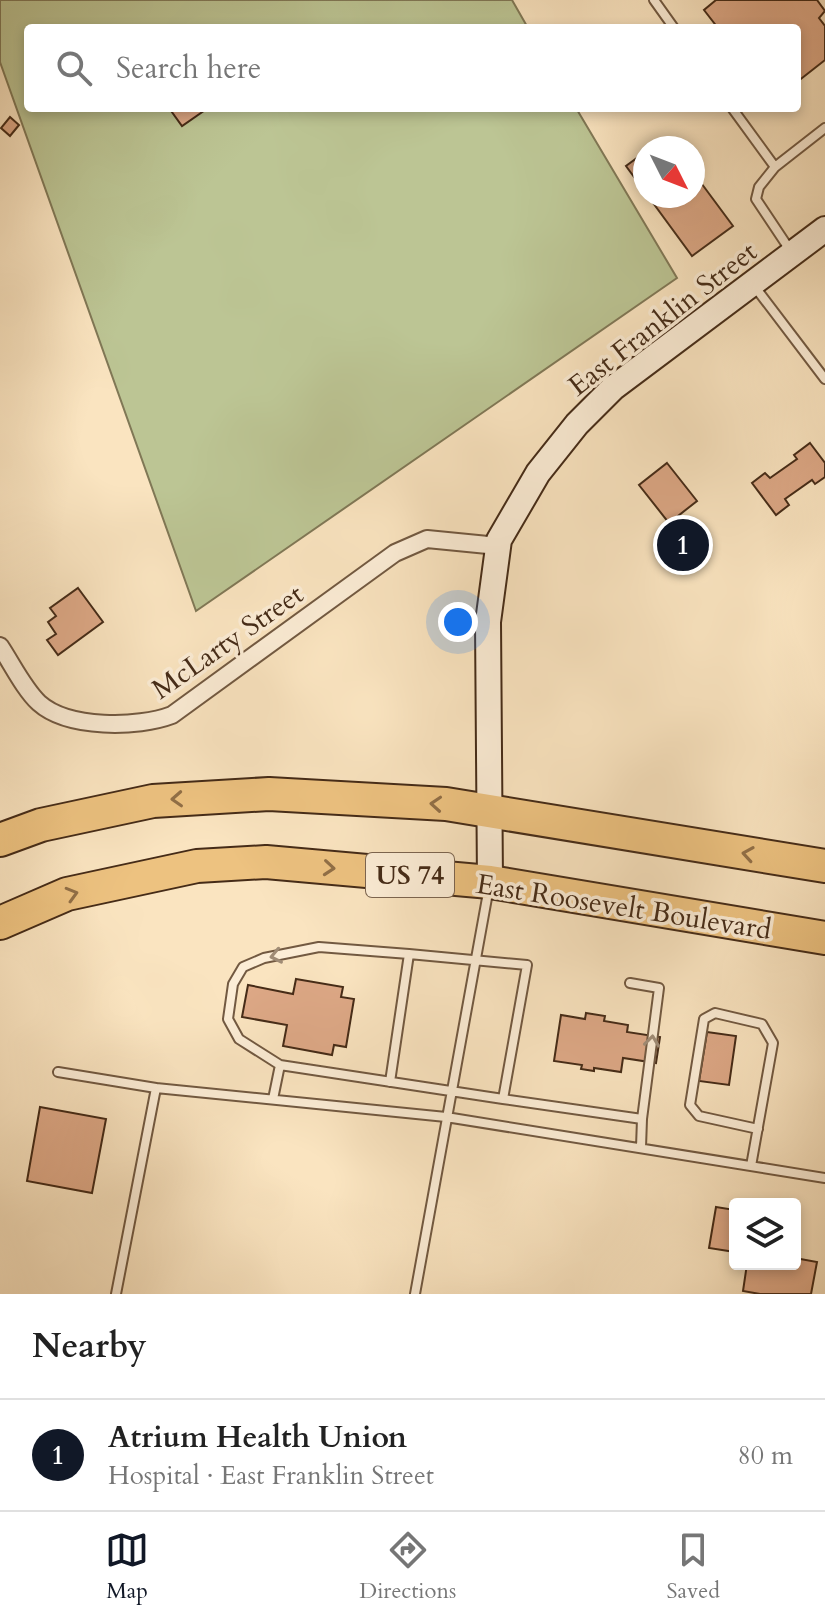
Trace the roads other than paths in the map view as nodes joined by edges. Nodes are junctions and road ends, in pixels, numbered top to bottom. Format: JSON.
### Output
{"nodes":[{"id":1,"x":654,"y":0,"type":"edge"},
{"id":2,"x":671,"y":24,"type":"edge"},
{"id":3,"x":735,"y":112,"type":"edge"},
{"id":4,"x":825,"y":128,"type":"edge"},
{"id":5,"x":775,"y":167,"type":"junction"},
{"id":6,"x":825,"y":229,"type":"edge"},
{"id":7,"x":793,"y":253,"type":"junction"},
{"id":8,"x":752,"y":283,"type":"junction"},
{"id":9,"x":825,"y":379,"type":"edge"},
{"id":10,"x":498,"y":546,"type":"junction"},
{"id":11,"x":0,"y":646,"type":"edge"},
{"id":12,"x":489,"y":811,"type":"junction"},
{"id":13,"x":0,"y":840,"type":"edge"},
{"id":14,"x":825,"y":866,"type":"edge"},
{"id":15,"x":490,"y":882,"type":"junction"},
{"id":16,"x":0,"y":923,"type":"edge"},
{"id":17,"x":825,"y":938,"type":"edge"},
{"id":18,"x":409,"y":954,"type":"junction"},
{"id":19,"x":475,"y":961,"type":"junction"},
{"id":20,"x":630,"y":983,"type":"dead end"},
{"id":21,"x":280,"y":1065,"type":"junction"},
{"id":22,"x":58,"y":1072,"type":"dead end"},
{"id":23,"x":390,"y":1082,"type":"junction"},
{"id":24,"x":156,"y":1088,"type":"junction"},
{"id":25,"x":450,"y":1092,"type":"junction"},
{"id":26,"x":273,"y":1099,"type":"junction"},
{"id":27,"x":503,"y":1099,"type":"junction"},
{"id":28,"x":446,"y":1117,"type":"junction"},
{"id":29,"x":642,"y":1119,"type":"junction"},
{"id":30,"x":758,"y":1129,"type":"junction"},
{"id":31,"x":641,"y":1147,"type":"junction"},
{"id":32,"x":751,"y":1166,"type":"junction"},
{"id":33,"x":825,"y":1178,"type":"edge"},
{"id":34,"x":116,"y":1294,"type":"edge"},
{"id":35,"x":415,"y":1294,"type":"edge"}],
"edges":[{"from":1,"to":2,"type":"lane"},
{"from":3,"to":5,"type":"lane"},
{"from":4,"to":5,"type":"lane"},
{"from":5,"to":7,"type":"lane"},
{"from":6,"to":7,"type":"main road","name":"East Franklin Street"},
{"from":7,"to":8,"type":"main road","name":"East Franklin Street"},
{"from":8,"to":9,"type":"lane"},
{"from":8,"to":10,"type":"main road","name":"East Franklin Street"},
{"from":10,"to":11,"type":"street","name":"McLarty Street"},
{"from":10,"to":12,"type":"main road","name":"East Franklin Street"},
{"from":12,"to":13,"type":"highway","one_way":true},
{"from":14,"to":12,"type":"highway","one_way":true},
{"from":12,"to":15,"type":"main road","name":"East Franklin Street"},
{"from":16,"to":15,"type":"highway","name":"East Roosevelt Boulevard","number":"US 74","one_way":true},
{"from":15,"to":17,"type":"highway","name":"East Roosevelt Boulevard","number":"US 74"},
{"from":15,"to":19,"type":"lane"},
{"from":18,"to":19,"type":"lane"},
{"from":18,"to":21,"type":"lane","one_way":true},
{"from":18,"to":23,"type":"lane"},
{"from":19,"to":25,"type":"lane"},
{"from":19,"to":27,"type":"lane"},
{"from":29,"to":20,"type":"lane","one_way":true},
{"from":21,"to":23,"type":"lane"},
{"from":21,"to":26,"type":"lane"},
{"from":22,"to":24,"type":"lane"},
{"from":23,"to":25,"type":"lane"},
{"from":24,"to":26,"type":"lane"},
{"from":24,"to":34,"type":"lane"},
{"from":25,"to":27,"type":"lane"},
{"from":25,"to":28,"type":"lane"},
{"from":26,"to":28,"type":"lane"},
{"from":27,"to":29,"type":"lane"},
{"from":28,"to":31,"type":"lane"},
{"from":28,"to":35,"type":"lane"},
{"from":29,"to":31,"type":"lane"},
{"from":30,"to":30,"type":"lane"},
{"from":30,"to":32,"type":"lane"},
{"from":31,"to":32,"type":"lane"},
{"from":32,"to":33,"type":"lane"}]}
